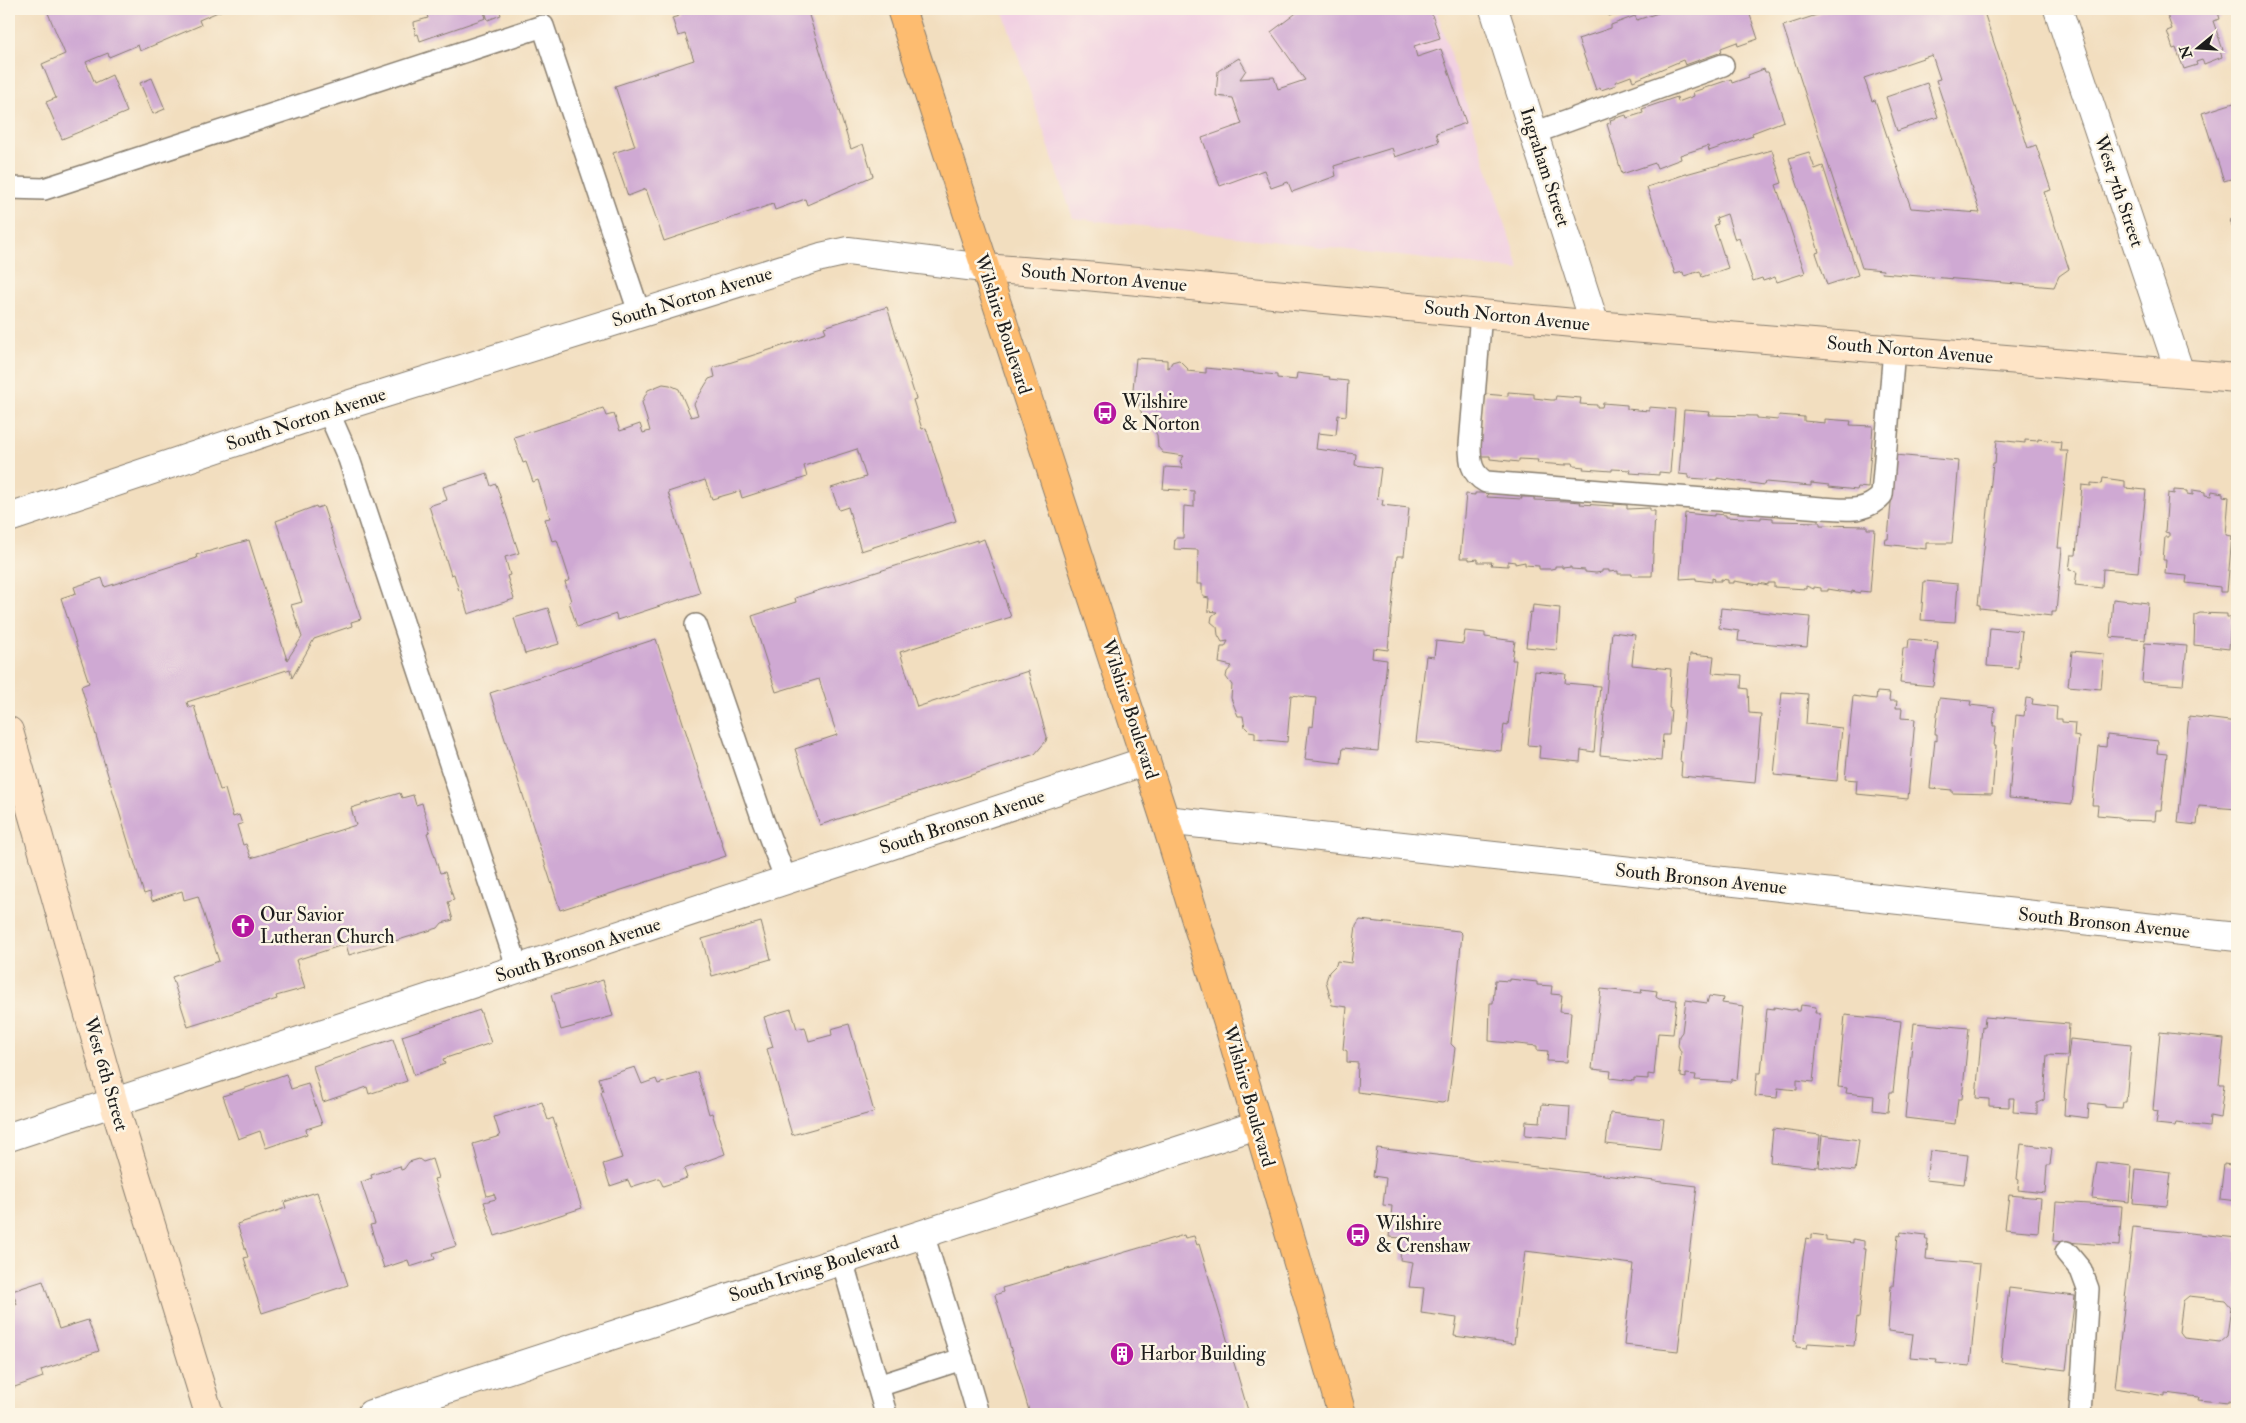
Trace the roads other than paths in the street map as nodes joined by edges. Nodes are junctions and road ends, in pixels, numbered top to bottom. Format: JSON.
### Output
{"nodes":[{"id":1,"x":901,"y":9,"type":"edge"},
{"id":2,"x":1494,"y":9,"type":"edge"},
{"id":3,"x":2058,"y":9,"type":"edge"},
{"id":4,"x":1723,"y":64,"type":"dead end"},
{"id":5,"x":1534,"y":133,"type":"junction"},
{"id":6,"x":9,"y":188,"type":"edge"},
{"id":7,"x":984,"y":268,"type":"junction"},
{"id":8,"x":640,"y":312,"type":"junction"},
{"id":9,"x":1481,"y":313,"type":"junction"},
{"id":10,"x":1595,"y":324,"type":"junction"},
{"id":11,"x":1894,"y":349,"type":"junction"},
{"id":12,"x":2180,"y":373,"type":"junction"},
{"id":13,"x":2237,"y":378,"type":"edge"},
{"id":14,"x":328,"y":411,"type":"junction"},
{"id":15,"x":9,"y":518,"type":"edge"},
{"id":16,"x":696,"y":625,"type":"dead end"},
{"id":17,"x":9,"y":732,"type":"edge"},
{"id":18,"x":1146,"y":761,"type":"junction"},
{"id":19,"x":1165,"y":820,"type":"junction"},
{"id":20,"x":786,"y":880,"type":"junction"},
{"id":21,"x":2237,"y":937,"type":"edge"},
{"id":22,"x":518,"y":970,"type":"junction"},
{"id":23,"x":114,"y":1104,"type":"junction"},
{"id":24,"x":1257,"y":1125,"type":"junction"},
{"id":25,"x":9,"y":1137,"type":"edge"},
{"id":26,"x":923,"y":1234,"type":"junction"},
{"id":27,"x":2066,"y":1252,"type":"dead end"},
{"id":28,"x":842,"y":1260,"type":"junction"},
{"id":29,"x":962,"y":1359,"type":"junction"},
{"id":30,"x":878,"y":1386,"type":"junction"},
{"id":31,"x":209,"y":1414,"type":"edge"},
{"id":32,"x":371,"y":1414,"type":"edge"},
{"id":33,"x":886,"y":1414,"type":"edge"},
{"id":34,"x":978,"y":1414,"type":"edge"},
{"id":35,"x":1342,"y":1414,"type":"edge"},
{"id":36,"x":2080,"y":1414,"type":"edge"}],
"edges":[{"from":1,"to":7,"type":"main road","name":"Wilshire Boulevard"},
{"from":2,"to":5,"type":"street","name":"Ingraham Street"},
{"from":3,"to":12,"type":"street","name":"West 7th Street"},
{"from":4,"to":5,"type":"lane"},
{"from":5,"to":10,"type":"street","name":"Ingraham Street"},
{"from":6,"to":8,"type":"lane"},
{"from":7,"to":8,"type":"street","name":"South Norton Avenue"},
{"from":7,"to":9,"type":"street","name":"South Norton Avenue"},
{"from":7,"to":18,"type":"main road","name":"Wilshire Boulevard"},
{"from":8,"to":14,"type":"street","name":"South Norton Avenue"},
{"from":9,"to":10,"type":"street","name":"South Norton Avenue"},
{"from":9,"to":11,"type":"lane"},
{"from":10,"to":11,"type":"street","name":"South Norton Avenue"},
{"from":11,"to":12,"type":"street","name":"South Norton Avenue"},
{"from":12,"to":13,"type":"street","name":"South Norton Avenue"},
{"from":14,"to":15,"type":"street","name":"South Norton Avenue"},
{"from":14,"to":22,"type":"lane"},
{"from":16,"to":20,"type":"lane"},
{"from":17,"to":23,"type":"street","name":"West 6th Street"},
{"from":18,"to":19,"type":"main road","name":"Wilshire Boulevard"},
{"from":18,"to":20,"type":"street","name":"South Bronson Avenue"},
{"from":19,"to":21,"type":"street","name":"South Bronson Avenue"},
{"from":19,"to":24,"type":"main road","name":"Wilshire Boulevard"},
{"from":20,"to":22,"type":"street","name":"South Bronson Avenue"},
{"from":22,"to":23,"type":"street","name":"South Bronson Avenue"},
{"from":23,"to":25,"type":"street","name":"South Bronson Avenue"},
{"from":23,"to":31,"type":"street","name":"West 6th Street"},
{"from":24,"to":26,"type":"street","name":"South Irving Boulevard"},
{"from":24,"to":35,"type":"main road","name":"Wilshire Boulevard"},
{"from":26,"to":28,"type":"street","name":"South Irving Boulevard"},
{"from":26,"to":29,"type":"lane"},
{"from":27,"to":36,"type":"lane"},
{"from":28,"to":30,"type":"lane"},
{"from":28,"to":32,"type":"street","name":"South Irving Boulevard"},
{"from":29,"to":30,"type":"lane"},
{"from":29,"to":34,"type":"lane"},
{"from":30,"to":33,"type":"lane"}]}
